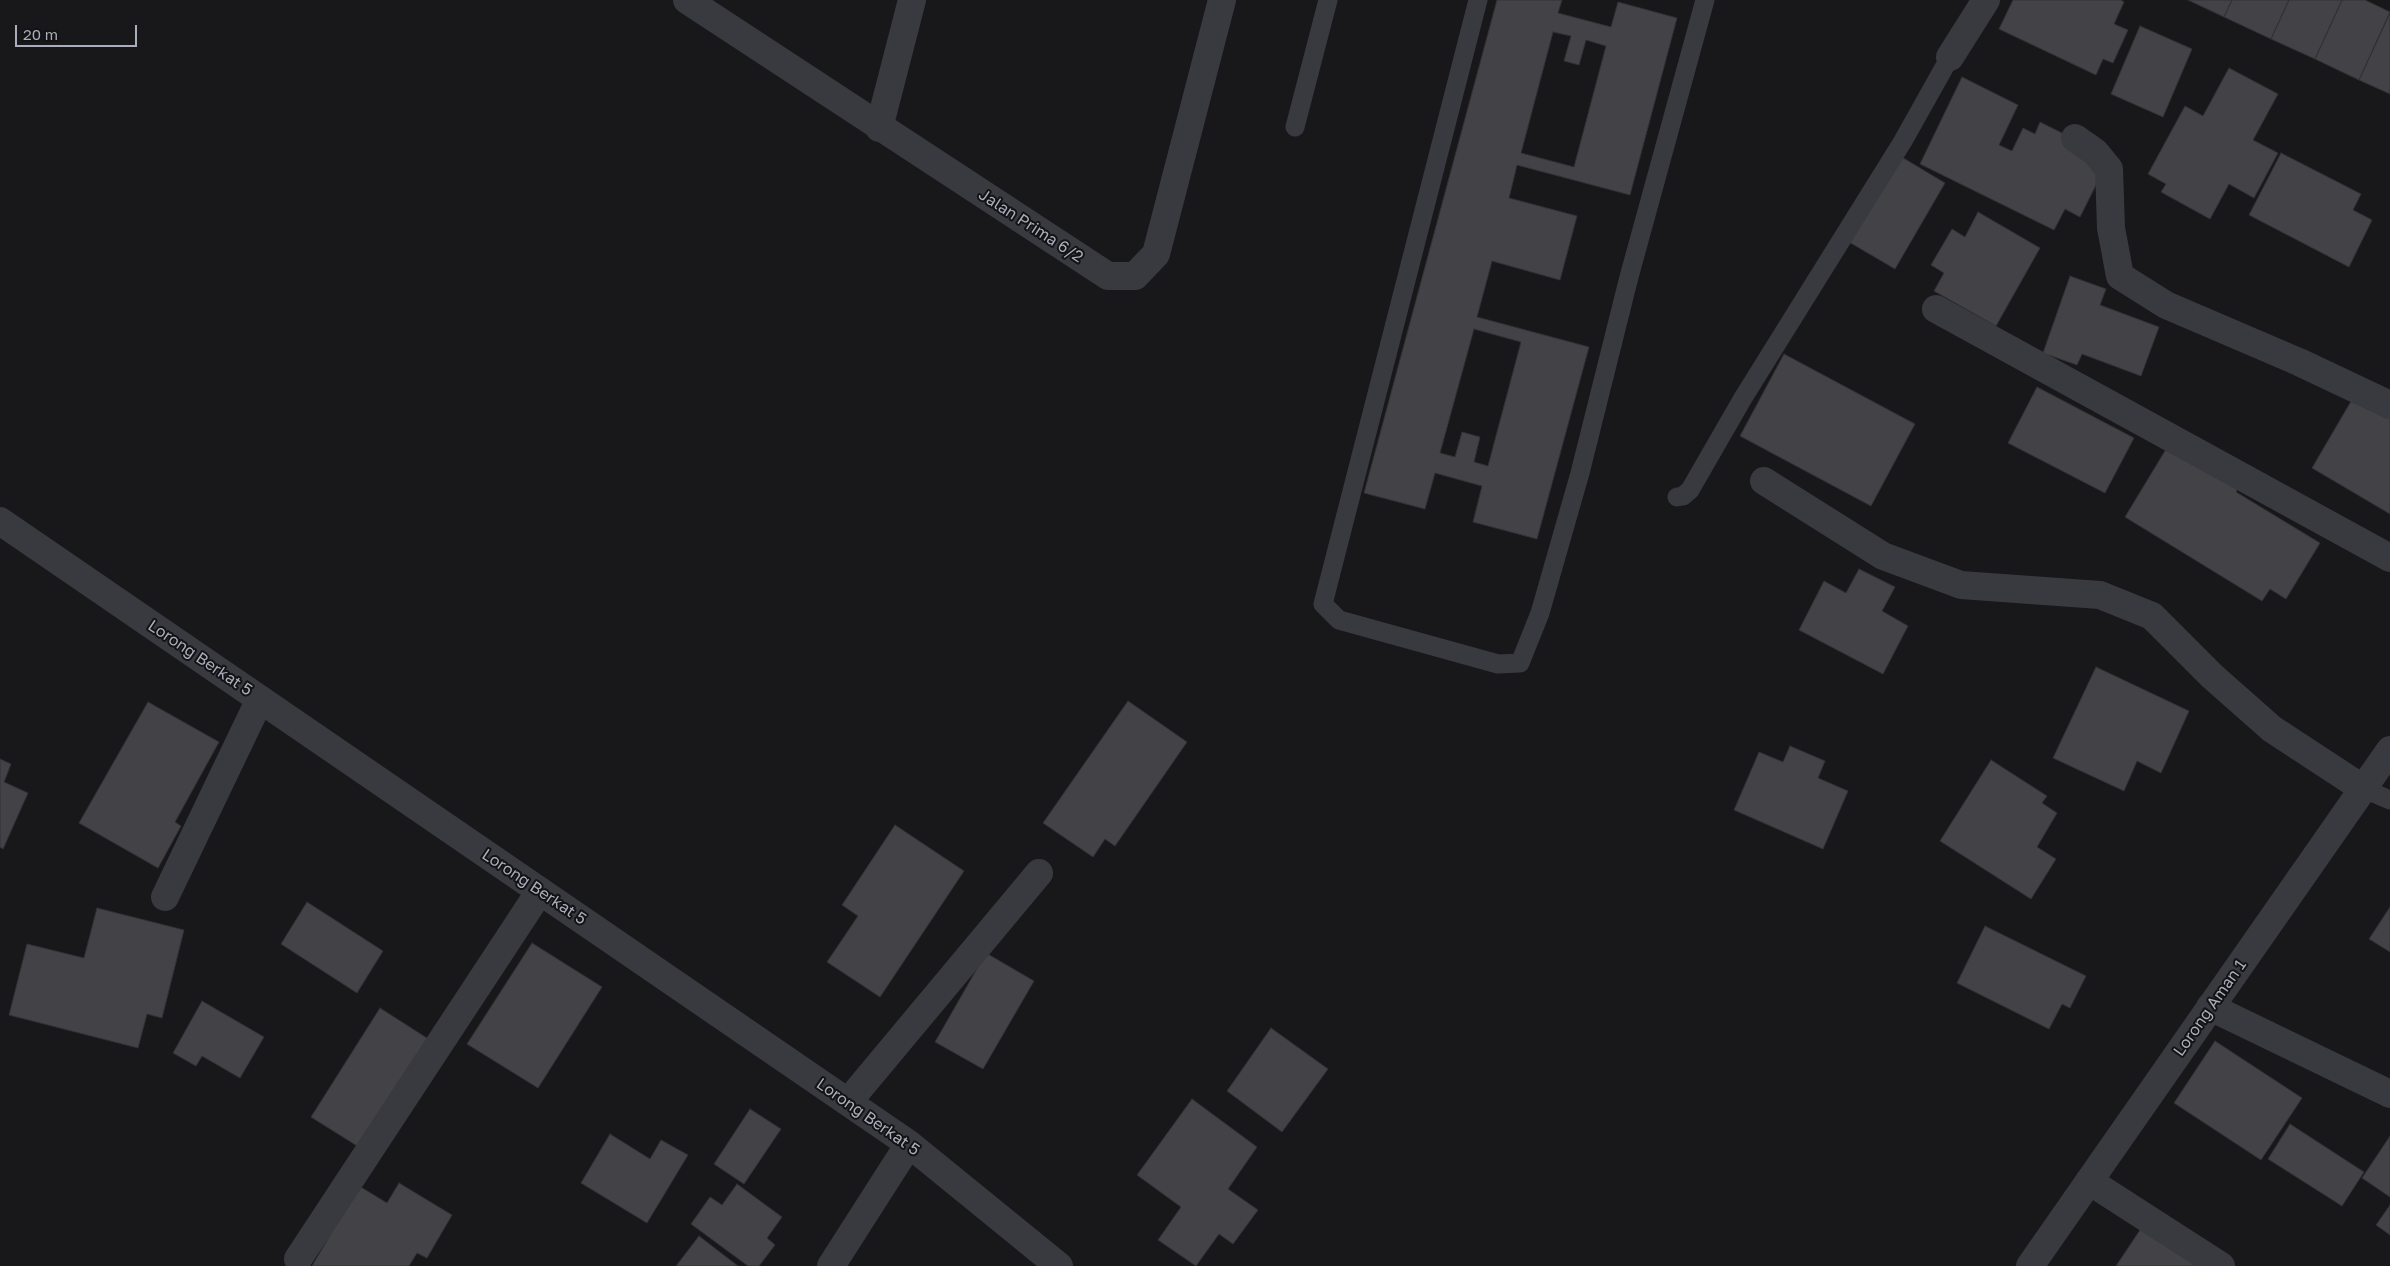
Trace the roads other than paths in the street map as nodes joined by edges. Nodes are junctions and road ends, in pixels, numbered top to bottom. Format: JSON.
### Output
{"nodes":[{"id":1,"x":687,"y":0,"type":"edge"},
{"id":2,"x":912,"y":0,"type":"edge"},
{"id":3,"x":1222,"y":0,"type":"edge"},
{"id":4,"x":1328,"y":0,"type":"edge"},
{"id":5,"x":1478,"y":0,"type":"edge"},
{"id":6,"x":1705,"y":0,"type":"edge"},
{"id":7,"x":1986,"y":0,"type":"edge"},
{"id":8,"x":1950,"y":57,"type":"joint"},
{"id":9,"x":1295,"y":127,"type":"dead end"},
{"id":10,"x":880,"y":128,"type":"junction"},
{"id":11,"x":2075,"y":138,"type":"dead end"},
{"id":12,"x":1936,"y":309,"type":"dead end"},
{"id":13,"x":2390,"y":405,"type":"edge"},
{"id":14,"x":1764,"y":481,"type":"dead end"},
{"id":15,"x":1677,"y":497,"type":"dead end"},
{"id":16,"x":0,"y":522,"type":"edge"},
{"id":17,"x":2390,"y":558,"type":"edge"},
{"id":18,"x":260,"y":699,"type":"junction"},
{"id":19,"x":2390,"y":750,"type":"edge"},
{"id":20,"x":2362,"y":788,"type":"junction"},
{"id":21,"x":2390,"y":800,"type":"edge"},
{"id":22,"x":1039,"y":873,"type":"dead end"},
{"id":23,"x":540,"y":891,"type":"junction"},
{"id":24,"x":164,"y":897,"type":"dead end"},
{"id":25,"x":2210,"y":1007,"type":"junction"},
{"id":26,"x":2390,"y":1094,"type":"edge"},
{"id":27,"x":848,"y":1102,"type":"junction"},
{"id":28,"x":910,"y":1144,"type":"junction"},
{"id":29,"x":2089,"y":1180,"type":"junction"},
{"id":30,"x":298,"y":1259,"type":"dead end"},
{"id":31,"x":832,"y":1266,"type":"edge"},
{"id":32,"x":1059,"y":1266,"type":"edge"},
{"id":33,"x":2030,"y":1266,"type":"edge"},
{"id":34,"x":2221,"y":1266,"type":"edge"}],
"edges":[{"from":1,"to":10,"type":"street","name":"Jalan Prima 6/2"},
{"from":2,"to":10,"type":"street"},
{"from":3,"to":10,"type":"street","name":"Jalan Prima 6/2"},
{"from":4,"to":9,"type":"lane"},
{"from":5,"to":6,"type":"lane"},
{"from":7,"to":8,"type":"street"},
{"from":8,"to":15,"type":"lane"},
{"from":11,"to":13,"type":"street"},
{"from":12,"to":17,"type":"street"},
{"from":14,"to":20,"type":"street"},
{"from":16,"to":18,"type":"street","name":"Lorong Berkat 5"},
{"from":18,"to":23,"type":"street","name":"Lorong Berkat 5"},
{"from":18,"to":24,"type":"street"},
{"from":19,"to":20,"type":"street","name":"Lorong Aman 1"},
{"from":20,"to":21,"type":"lane"},
{"from":20,"to":25,"type":"street","name":"Lorong Aman 1"},
{"from":22,"to":27,"type":"street"},
{"from":23,"to":27,"type":"street","name":"Lorong Berkat 5"},
{"from":23,"to":30,"type":"street"},
{"from":25,"to":26,"type":"street"},
{"from":25,"to":29,"type":"street","name":"Lorong Aman 1"},
{"from":27,"to":28,"type":"street","name":"Lorong Berkat 5"},
{"from":28,"to":31,"type":"street"},
{"from":28,"to":32,"type":"street","name":"Lorong Berkat 5"},
{"from":29,"to":33,"type":"street","name":"Lorong Aman 1"},
{"from":29,"to":34,"type":"street"}]}
